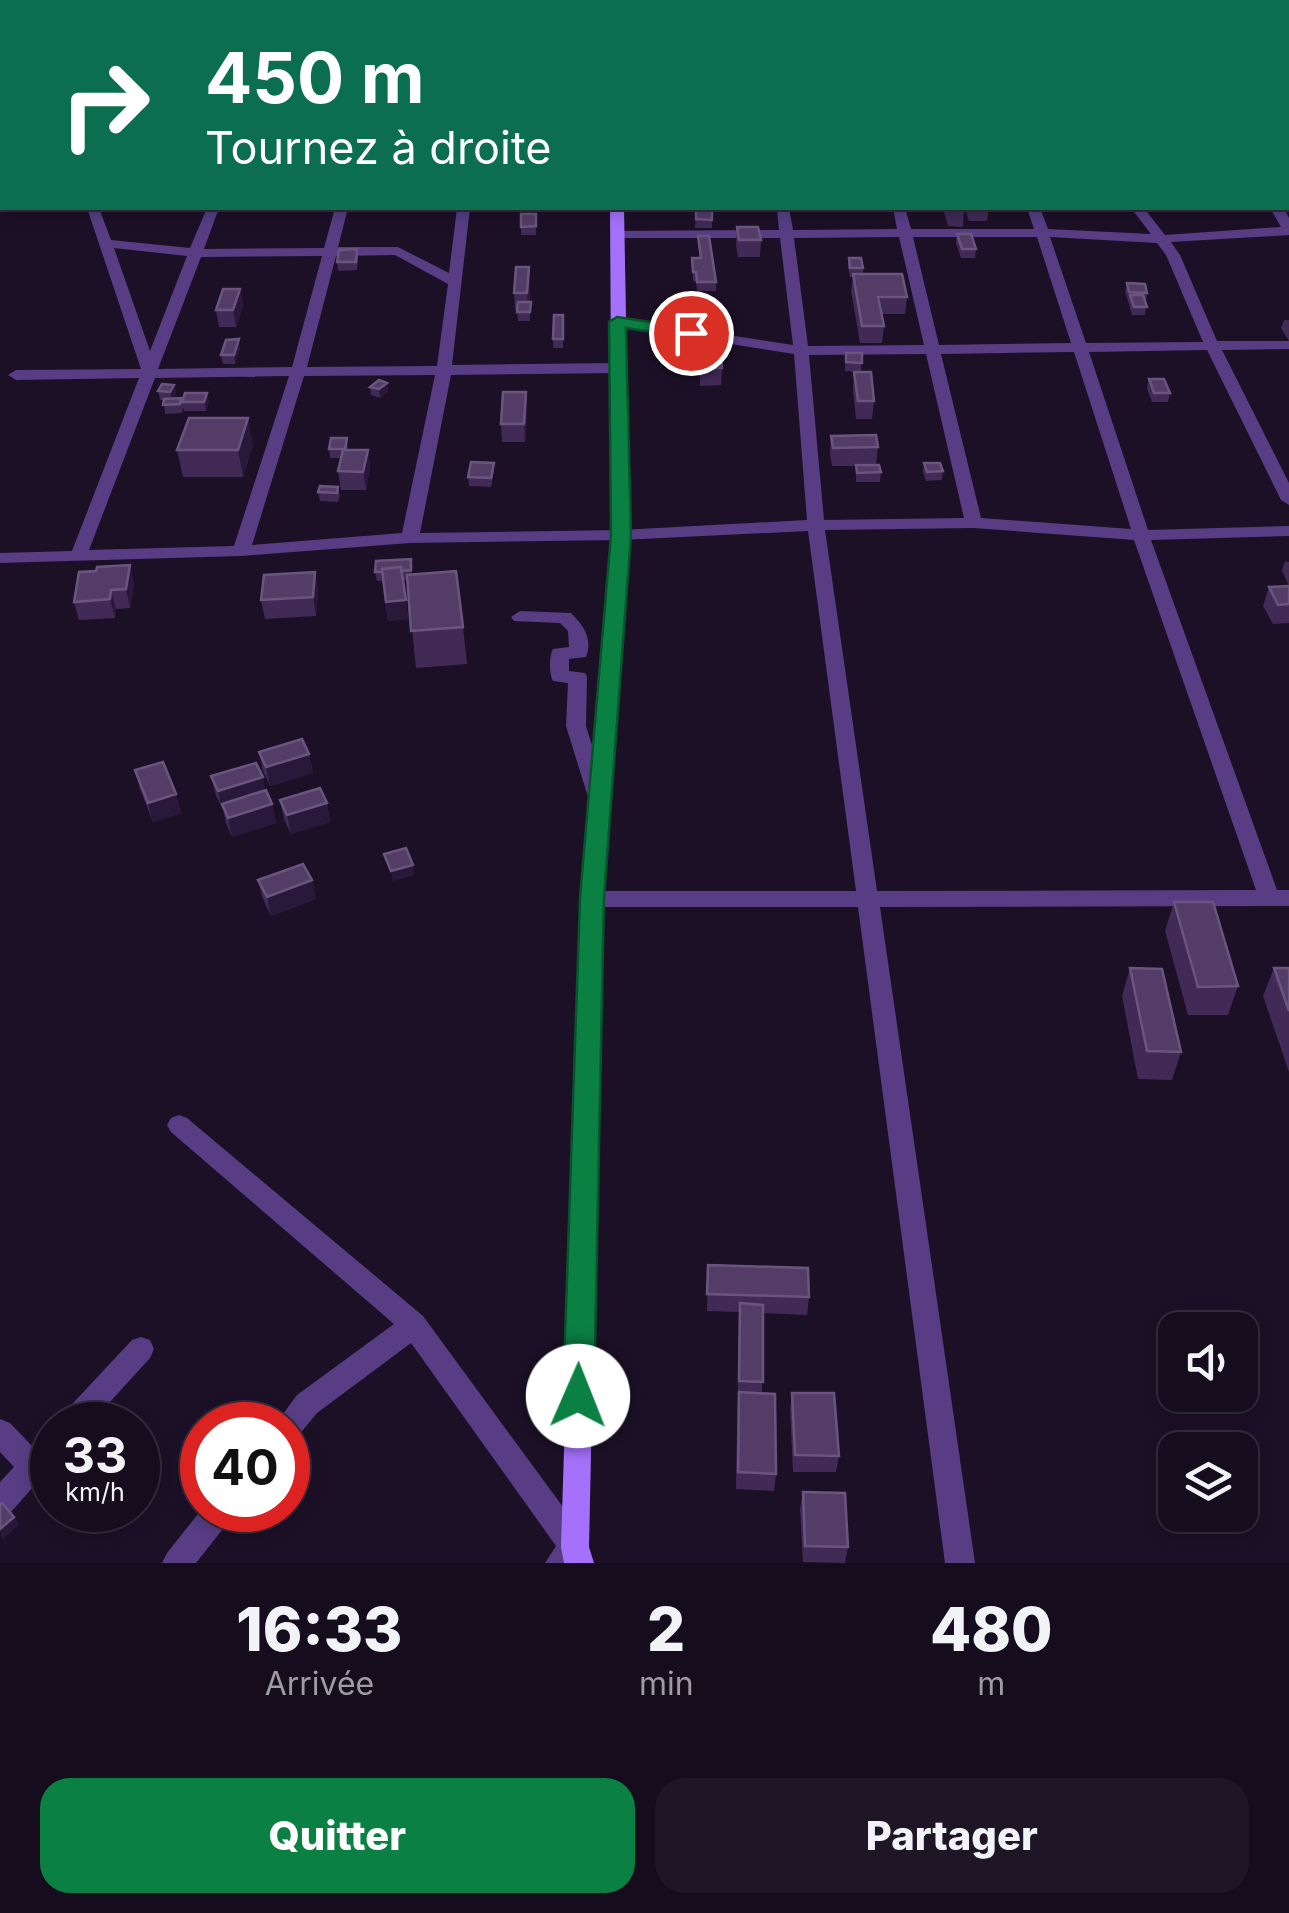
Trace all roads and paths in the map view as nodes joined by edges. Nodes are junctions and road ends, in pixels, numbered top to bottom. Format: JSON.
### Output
{"nodes":[{"id":1,"x":94,"y":210,"type":"edge"},
{"id":2,"x":212,"y":210,"type":"edge"},
{"id":3,"x":341,"y":210,"type":"edge"},
{"id":4,"x":464,"y":210,"type":"edge"},
{"id":5,"x":617,"y":210,"type":"edge"},
{"id":6,"x":783,"y":210,"type":"edge"},
{"id":7,"x":900,"y":210,"type":"edge"},
{"id":8,"x":1035,"y":210,"type":"edge"},
{"id":9,"x":1139,"y":210,"type":"edge"},
{"id":10,"x":1289,"y":231,"type":"edge"},
{"id":11,"x":786,"y":232,"type":"junction"},
{"id":12,"x":905,"y":232,"type":"junction"},
{"id":13,"x":1042,"y":233,"type":"junction"},
{"id":14,"x":617,"y":234,"type":"junction"},
{"id":15,"x":1160,"y":239,"type":"junction"},
{"id":16,"x":105,"y":243,"type":"junction"},
{"id":17,"x":331,"y":250,"type":"junction"},
{"id":18,"x":196,"y":253,"type":"junction"},
{"id":19,"x":455,"y":282,"type":"junction"},
{"id":20,"x":617,"y":322,"type":"junction"},
{"id":21,"x":1080,"y":346,"type":"junction"},
{"id":22,"x":1212,"y":346,"type":"junction"},
{"id":23,"x":1289,"y":346,"type":"edge"},
{"id":24,"x":932,"y":348,"type":"junction"},
{"id":25,"x":800,"y":350,"type":"junction"},
{"id":26,"x":618,"y":368,"type":"junction"},
{"id":27,"x":444,"y":370,"type":"junction"},
{"id":28,"x":298,"y":372,"type":"junction"},
{"id":29,"x":150,"y":373,"type":"junction"},
{"id":30,"x":16,"y":375,"type":"dead end"},
{"id":31,"x":1289,"y":500,"type":"edge"},
{"id":32,"x":974,"y":523,"type":"junction"},
{"id":33,"x":816,"y":524,"type":"junction"},
{"id":34,"x":1289,"y":531,"type":"edge"},
{"id":35,"x":1141,"y":534,"type":"junction"},
{"id":36,"x":621,"y":535,"type":"junction"},
{"id":37,"x":410,"y":538,"type":"junction"},
{"id":38,"x":241,"y":551,"type":"junction"},
{"id":39,"x":78,"y":554,"type":"junction"},
{"id":40,"x":0,"y":558,"type":"edge"},
{"id":41,"x":520,"y":617,"type":"dead end"},
{"id":42,"x":600,"y":805,"type":"junction"},
{"id":43,"x":592,"y":898,"type":"junction"},
{"id":44,"x":868,"y":898,"type":"junction"},
{"id":45,"x":1279,"y":898,"type":"edge"},
{"id":46,"x":179,"y":1125,"type":"dead end"},
{"id":47,"x":414,"y":1325,"type":"junction"},
{"id":48,"x":140,"y":1349,"type":"dead end"},
{"id":49,"x":92,"y":1402,"type":"edge"},
{"id":50,"x":310,"y":1402,"type":"edge"},
{"id":51,"x":0,"y":1432,"type":"edge"},
{"id":52,"x":30,"y":1449,"type":"edge"},
{"id":53,"x":30,"y":1470,"type":"edge"},
{"id":54,"x":0,"y":1503,"type":"edge"},
{"id":55,"x":202,"y":1532,"type":"edge"},
{"id":56,"x":572,"y":1558,"type":"edge"},
{"id":57,"x":177,"y":1563,"type":"edge"},
{"id":58,"x":960,"y":1563,"type":"edge"}],
"edges":[{"from":1,"to":16,"type":"street"},
{"from":2,"to":18,"type":"street"},
{"from":3,"to":17,"type":"street"},
{"from":4,"to":19,"type":"street"},
{"from":5,"to":14,"type":"street"},
{"from":6,"to":11,"type":"street"},
{"from":7,"to":12,"type":"street"},
{"from":8,"to":13,"type":"street"},
{"from":9,"to":15,"type":"street"},
{"from":10,"to":15,"type":"street"},
{"from":11,"to":12,"type":"street"},
{"from":11,"to":14,"type":"street"},
{"from":11,"to":25,"type":"street"},
{"from":12,"to":13,"type":"street"},
{"from":12,"to":24,"type":"street"},
{"from":13,"to":15,"type":"street"},
{"from":13,"to":21,"type":"street"},
{"from":14,"to":20,"type":"street"},
{"from":15,"to":22,"type":"street"},
{"from":16,"to":18,"type":"street"},
{"from":16,"to":29,"type":"street"},
{"from":17,"to":18,"type":"street"},
{"from":17,"to":19,"type":"street"},
{"from":17,"to":28,"type":"street"},
{"from":18,"to":29,"type":"street"},
{"from":19,"to":27,"type":"street"},
{"from":20,"to":25,"type":"street"},
{"from":20,"to":26,"type":"street"},
{"from":21,"to":22,"type":"street"},
{"from":21,"to":24,"type":"street"},
{"from":21,"to":35,"type":"street"},
{"from":22,"to":23,"type":"street"},
{"from":22,"to":31,"type":"street"},
{"from":24,"to":25,"type":"street"},
{"from":24,"to":32,"type":"street"},
{"from":25,"to":33,"type":"street"},
{"from":26,"to":27,"type":"street"},
{"from":26,"to":36,"type":"street"},
{"from":27,"to":28,"type":"street"},
{"from":27,"to":37,"type":"street"},
{"from":28,"to":29,"type":"street"},
{"from":28,"to":38,"type":"street"},
{"from":29,"to":30,"type":"street"},
{"from":29,"to":39,"type":"street"},
{"from":32,"to":33,"type":"street"},
{"from":32,"to":35,"type":"street"},
{"from":33,"to":36,"type":"street"},
{"from":33,"to":44,"type":"street"},
{"from":34,"to":35,"type":"street"},
{"from":35,"to":45,"type":"street"},
{"from":36,"to":37,"type":"street"},
{"from":36,"to":42,"type":"street"},
{"from":37,"to":38,"type":"street"},
{"from":38,"to":39,"type":"street"},
{"from":39,"to":40,"type":"street"},
{"from":41,"to":42,"type":"street"},
{"from":42,"to":43,"type":"street"},
{"from":43,"to":44,"type":"street"},
{"from":43,"to":56,"type":"street"},
{"from":44,"to":45,"type":"street"},
{"from":44,"to":58,"type":"street"},
{"from":46,"to":47,"type":"street"},
{"from":47,"to":50,"type":"street"},
{"from":47,"to":56,"type":"street"},
{"from":48,"to":49,"type":"street"},
{"from":51,"to":52,"type":"street"},
{"from":53,"to":54,"type":"street"},
{"from":55,"to":57,"type":"street"}]}
